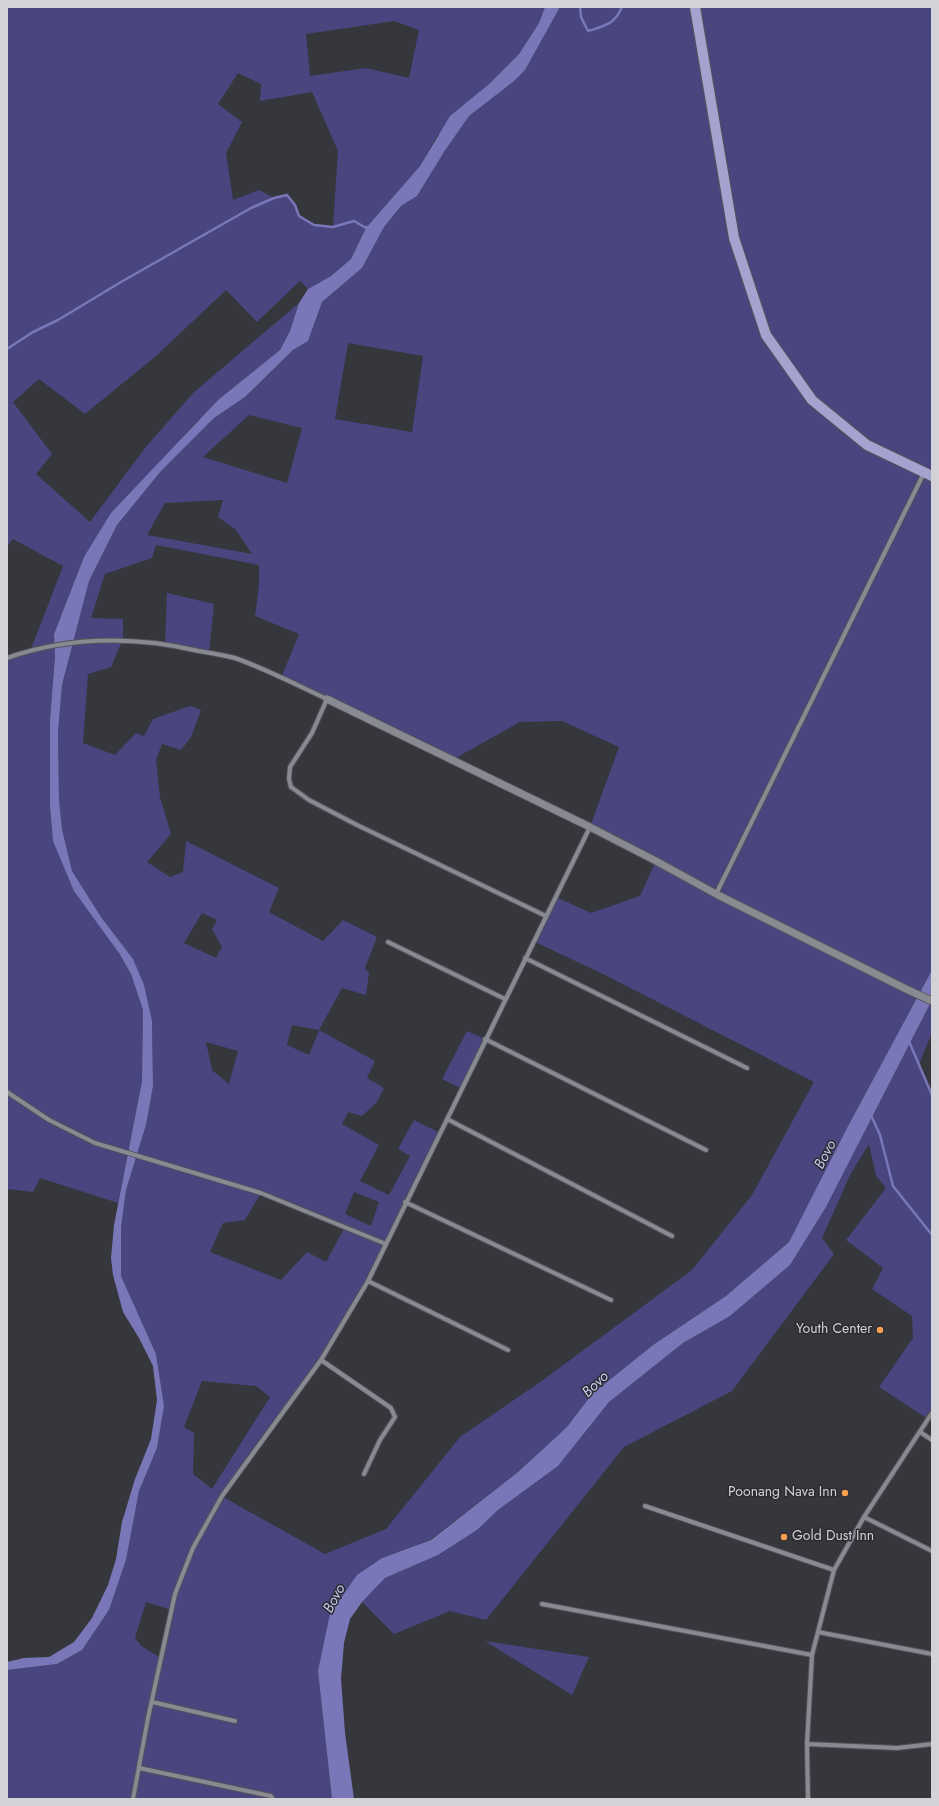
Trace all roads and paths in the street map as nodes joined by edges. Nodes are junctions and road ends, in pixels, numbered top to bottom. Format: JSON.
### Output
{"nodes":[{"id":1,"x":696,"y":7,"type":"edge"},
{"id":2,"x":928,"y":475,"type":"edge"},
{"id":3,"x":7,"y":658,"type":"edge"},
{"id":4,"x":327,"y":699,"type":"junction"},
{"id":5,"x":590,"y":827,"type":"junction"},
{"id":6,"x":716,"y":894,"type":"junction"},
{"id":7,"x":546,"y":916,"type":"junction"},
{"id":8,"x":388,"y":942,"type":"dead end"},
{"id":9,"x":525,"y":958,"type":"junction"},
{"id":10,"x":505,"y":998,"type":"junction"},
{"id":11,"x":932,"y":1000,"type":"edge"},
{"id":12,"x":486,"y":1039,"type":"junction"},
{"id":13,"x":747,"y":1068,"type":"dead end"},
{"id":14,"x":7,"y":1092,"type":"edge"},
{"id":15,"x":447,"y":1119,"type":"junction"},
{"id":16,"x":706,"y":1150,"type":"dead end"},
{"id":17,"x":405,"y":1202,"type":"junction"},
{"id":18,"x":672,"y":1236,"type":"dead end"},
{"id":19,"x":386,"y":1244,"type":"junction"},
{"id":20,"x":368,"y":1281,"type":"junction"},
{"id":21,"x":611,"y":1300,"type":"dead end"},
{"id":22,"x":508,"y":1350,"type":"dead end"},
{"id":23,"x":321,"y":1360,"type":"junction"},
{"id":24,"x":932,"y":1413,"type":"edge"},
{"id":25,"x":920,"y":1432,"type":"junction"},
{"id":26,"x":932,"y":1440,"type":"edge"},
{"id":27,"x":364,"y":1474,"type":"dead end"},
{"id":28,"x":645,"y":1506,"type":"dead end"},
{"id":29,"x":864,"y":1517,"type":"junction"},
{"id":30,"x":932,"y":1551,"type":"edge"},
{"id":31,"x":834,"y":1570,"type":"junction"},
{"id":32,"x":542,"y":1604,"type":"dead end"},
{"id":33,"x":818,"y":1632,"type":"junction"},
{"id":34,"x":932,"y":1654,"type":"edge"},
{"id":35,"x":812,"y":1655,"type":"junction"},
{"id":36,"x":152,"y":1702,"type":"junction"},
{"id":37,"x":235,"y":1721,"type":"dead end"},
{"id":38,"x":807,"y":1744,"type":"junction"},
{"id":39,"x":932,"y":1744,"type":"edge"},
{"id":40,"x":139,"y":1768,"type":"junction"},
{"id":41,"x":133,"y":1799,"type":"edge"},
{"id":42,"x":273,"y":1799,"type":"edge"},
{"id":43,"x":808,"y":1799,"type":"edge"}],
"edges":[{"from":1,"to":2,"type":"main road"},
{"from":2,"to":6,"type":"street"},
{"from":3,"to":4,"type":"street"},
{"from":4,"to":5,"type":"street"},
{"from":4,"to":7,"type":"street"},
{"from":5,"to":6,"type":"street"},
{"from":5,"to":7,"type":"street"},
{"from":6,"to":11,"type":"street"},
{"from":7,"to":9,"type":"street"},
{"from":8,"to":10,"type":"street"},
{"from":9,"to":10,"type":"street"},
{"from":9,"to":13,"type":"street"},
{"from":10,"to":12,"type":"street"},
{"from":12,"to":15,"type":"street"},
{"from":12,"to":16,"type":"street"},
{"from":14,"to":19,"type":"street"},
{"from":15,"to":17,"type":"street"},
{"from":15,"to":18,"type":"street"},
{"from":17,"to":19,"type":"street"},
{"from":17,"to":21,"type":"street"},
{"from":19,"to":20,"type":"street"},
{"from":20,"to":22,"type":"street"},
{"from":20,"to":23,"type":"street"},
{"from":23,"to":27,"type":"street"},
{"from":23,"to":36,"type":"street"},
{"from":24,"to":25,"type":"street"},
{"from":25,"to":26,"type":"street"},
{"from":25,"to":29,"type":"street"},
{"from":28,"to":31,"type":"street"},
{"from":29,"to":30,"type":"street"},
{"from":29,"to":31,"type":"street"},
{"from":31,"to":33,"type":"street"},
{"from":32,"to":35,"type":"street"},
{"from":33,"to":34,"type":"street"},
{"from":33,"to":35,"type":"street"},
{"from":35,"to":38,"type":"street"},
{"from":36,"to":37,"type":"street"},
{"from":36,"to":40,"type":"street"},
{"from":38,"to":39,"type":"street"},
{"from":38,"to":43,"type":"street"},
{"from":40,"to":41,"type":"street"},
{"from":40,"to":42,"type":"street"}]}
